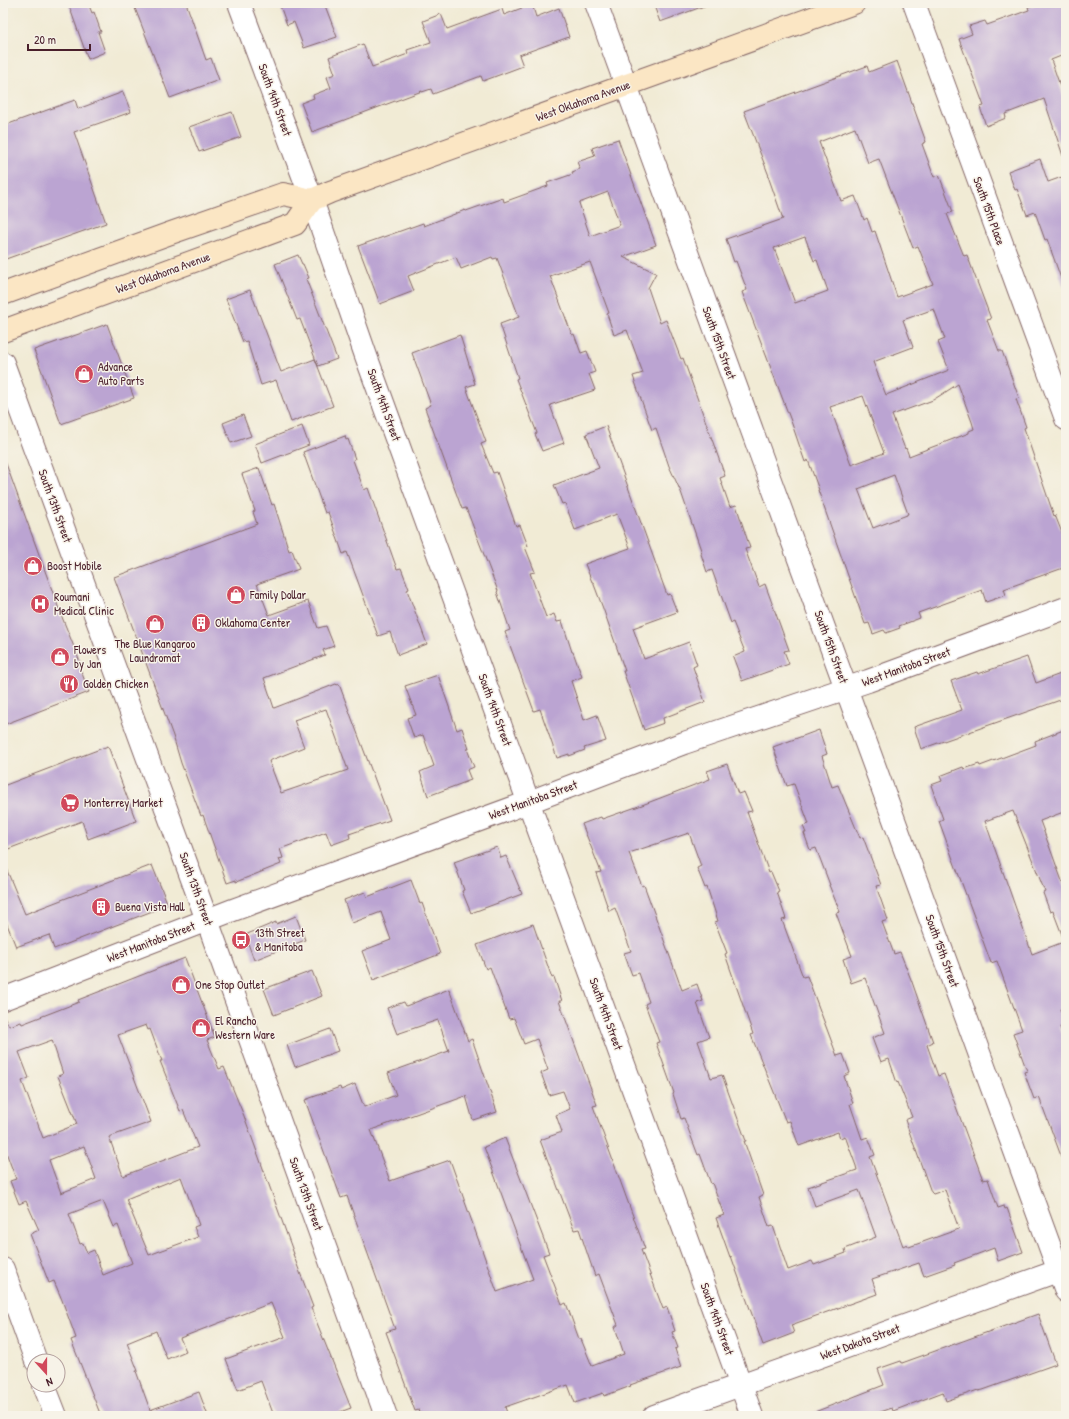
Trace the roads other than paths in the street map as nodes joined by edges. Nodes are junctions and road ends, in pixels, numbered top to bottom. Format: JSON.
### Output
{"nodes":[{"id":1,"x":239,"y":3,"type":"edge"},
{"id":2,"x":596,"y":3,"type":"edge"},
{"id":3,"x":854,"y":3,"type":"edge"},
{"id":4,"x":914,"y":3,"type":"edge"},
{"id":5,"x":627,"y":85,"type":"junction"},
{"id":6,"x":312,"y":200,"type":"junction"},
{"id":7,"x":3,"y":294,"type":"edge"},
{"id":8,"x":3,"y":331,"type":"edge"},
{"id":9,"x":3,"y":363,"type":"edge"},
{"id":10,"x":1066,"y":419,"type":"edge"},
{"id":11,"x":1066,"y":608,"type":"edge"},
{"id":12,"x":846,"y":688,"type":"junction"},
{"id":13,"x":529,"y":802,"type":"junction"},
{"id":14,"x":207,"y":920,"type":"junction"},
{"id":15,"x":3,"y":999,"type":"edge"},
{"id":16,"x":3,"y":1269,"type":"edge"},
{"id":17,"x":1062,"y":1269,"type":"edge"},
{"id":18,"x":1066,"y":1291,"type":"edge"},
{"id":19,"x":33,"y":1353,"type":"edge"},
{"id":20,"x":740,"y":1385,"type":"junction"},
{"id":21,"x":47,"y":1393,"type":"edge"},
{"id":22,"x":56,"y":1416,"type":"edge"},
{"id":23,"x":386,"y":1416,"type":"edge"},
{"id":24,"x":654,"y":1416,"type":"edge"},
{"id":25,"x":752,"y":1416,"type":"edge"}],
"edges":[{"from":1,"to":6,"type":"street","name":"South 14th Street"},
{"from":2,"to":5,"type":"street","name":"South 15th Street"},
{"from":3,"to":5,"type":"main road","name":"West Oklahoma Avenue"},
{"from":4,"to":10,"type":"street","name":"South 15th Place"},
{"from":5,"to":6,"type":"main road","name":"West Oklahoma Avenue"},
{"from":5,"to":12,"type":"street","name":"South 15th Street"},
{"from":6,"to":7,"type":"main road"},
{"from":6,"to":8,"type":"main road","name":"West Oklahoma Avenue"},
{"from":6,"to":13,"type":"street","name":"South 14th Street"},
{"from":9,"to":14,"type":"street","name":"South 13th Street"},
{"from":11,"to":12,"type":"street","name":"West Manitoba Street"},
{"from":12,"to":13,"type":"street","name":"West Manitoba Street"},
{"from":12,"to":17,"type":"street","name":"South 15th Street"},
{"from":13,"to":14,"type":"street","name":"West Manitoba Street"},
{"from":13,"to":20,"type":"street","name":"South 14th Street"},
{"from":14,"to":15,"type":"street","name":"West Manitoba Street"},
{"from":14,"to":23,"type":"street","name":"South 13th Street"},
{"from":16,"to":19,"type":"street"},
{"from":17,"to":18,"type":"street","name":"South 15th Street"},
{"from":17,"to":20,"type":"street","name":"West Dakota Street"},
{"from":20,"to":24,"type":"street","name":"West Dakota Street"},
{"from":20,"to":25,"type":"street","name":"South 14th Street"},
{"from":21,"to":22,"type":"street"}]}
